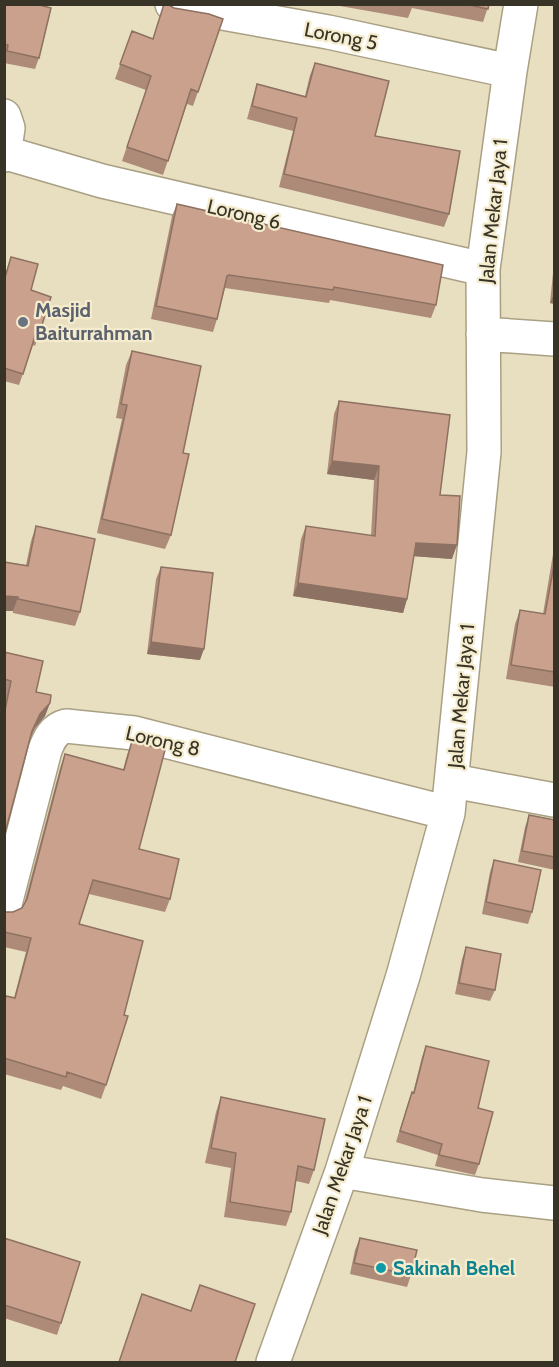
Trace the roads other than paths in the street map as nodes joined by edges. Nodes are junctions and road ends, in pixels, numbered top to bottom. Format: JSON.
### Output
{"nodes":[{"id":1,"x":172,"y":4,"type":"edge"},
{"id":2,"x":521,"y":4,"type":"edge"},
{"id":3,"x":510,"y":71,"type":"junction"},
{"id":4,"x":4,"y":116,"type":"edge"},
{"id":5,"x":5,"y":154,"type":"edge"},
{"id":6,"x":483,"y":269,"type":"junction"},
{"id":7,"x":483,"y":334,"type":"junction"},
{"id":8,"x":555,"y":339,"type":"edge"},
{"id":9,"x":453,"y":781,"type":"junction"},
{"id":10,"x":555,"y":800,"type":"edge"},
{"id":11,"x":448,"y":813,"type":"junction"},
{"id":12,"x":4,"y":908,"type":"edge"},
{"id":13,"x":342,"y":1171,"type":"junction"},
{"id":14,"x":555,"y":1203,"type":"edge"},
{"id":15,"x":273,"y":1362,"type":"edge"}],
"edges":[{"from":1,"to":3,"type":"street","name":"Lorong 5"},
{"from":2,"to":3,"type":"street","name":"Jalan Mekar Jaya 1"},
{"from":3,"to":6,"type":"street","name":"Jalan Mekar Jaya 1"},
{"from":4,"to":5,"type":"street"},
{"from":5,"to":6,"type":"street","name":"Lorong 6"},
{"from":6,"to":7,"type":"street","name":"Jalan Mekar Jaya 1"},
{"from":7,"to":8,"type":"street"},
{"from":7,"to":9,"type":"street","name":"Jalan Mekar Jaya 1"},
{"from":9,"to":10,"type":"street"},
{"from":9,"to":11,"type":"street","name":"Jalan Mekar Jaya 1"},
{"from":11,"to":12,"type":"street","name":"Lorong 8"},
{"from":11,"to":13,"type":"street","name":"Jalan Mekar Jaya 1"},
{"from":13,"to":14,"type":"street"},
{"from":13,"to":15,"type":"street","name":"Jalan Mekar Jaya 1"}]}
